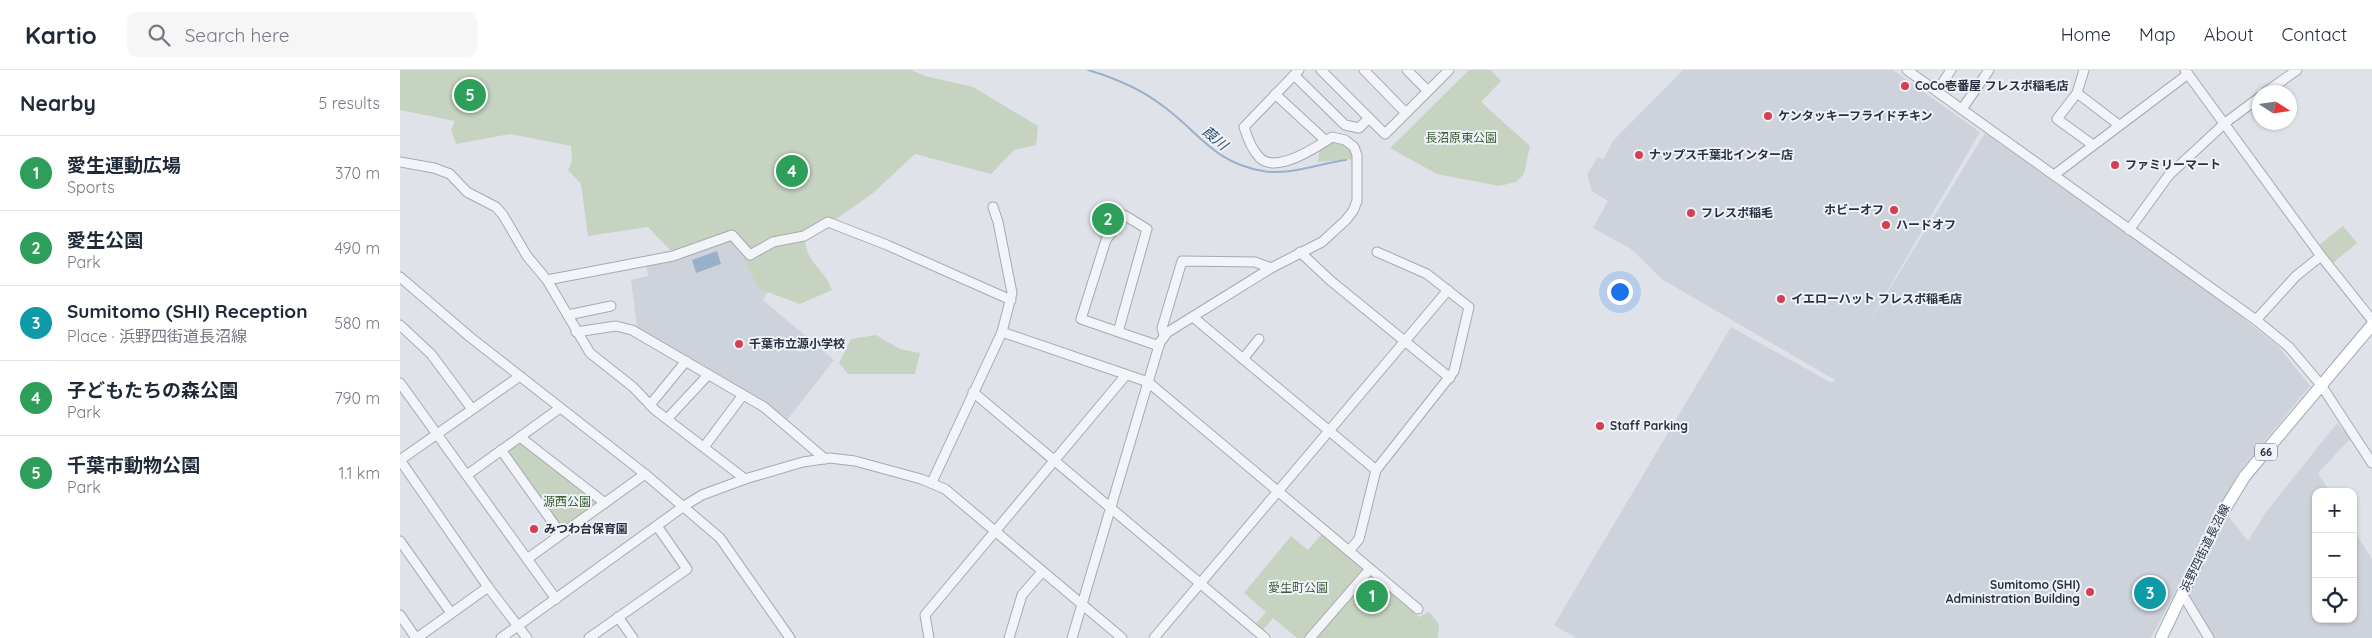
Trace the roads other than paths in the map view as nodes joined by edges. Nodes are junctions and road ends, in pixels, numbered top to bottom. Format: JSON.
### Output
{"nodes":[{"id":1,"x":1321,"y":70,"type":"edge"},
{"id":2,"x":1364,"y":70,"type":"edge"},
{"id":3,"x":1407,"y":70,"type":"edge"},
{"id":4,"x":1448,"y":70,"type":"edge"},
{"id":5,"x":1907,"y":70,"type":"edge"},
{"id":6,"x":1951,"y":70,"type":"edge"},
{"id":7,"x":1990,"y":70,"type":"edge"},
{"id":8,"x":2084,"y":70,"type":"edge"},
{"id":9,"x":2297,"y":70,"type":"edge"},
{"id":10,"x":2187,"y":72,"type":"edge"},
{"id":11,"x":1296,"y":73,"type":"edge"},
{"id":12,"x":2276,"y":85,"type":"edge"},
{"id":13,"x":1428,"y":91,"type":"junction"},
{"id":14,"x":1937,"y":91,"type":"junction"},
{"id":15,"x":2077,"y":93,"type":"junction"},
{"id":16,"x":1275,"y":94,"type":"junction"},
{"id":17,"x":2252,"y":103,"type":"edge"},
{"id":18,"x":1962,"y":109,"type":"junction"},
{"id":19,"x":1406,"y":113,"type":"junction"},
{"id":20,"x":1369,"y":118,"type":"junction"},
{"id":21,"x":2224,"y":123,"type":"junction"},
{"id":22,"x":2120,"y":125,"type":"junction"},
{"id":23,"x":1326,"y":141,"type":"junction"},
{"id":24,"x":2093,"y":145,"type":"junction"},
{"id":25,"x":400,"y":162,"type":"edge"},
{"id":26,"x":2054,"y":176,"type":"junction"},
{"id":27,"x":993,"y":207,"type":"dead end"},
{"id":28,"x":2129,"y":230,"type":"junction"},
{"id":29,"x":1300,"y":252,"type":"junction"},
{"id":30,"x":1377,"y":252,"type":"dead end"},
{"id":31,"x":2321,"y":256,"type":"junction"},
{"id":32,"x":1271,"y":268,"type":"junction"},
{"id":33,"x":400,"y":277,"type":"edge"},
{"id":34,"x":547,"y":280,"type":"junction"},
{"id":35,"x":1448,"y":290,"type":"junction"},
{"id":36,"x":1011,"y":300,"type":"junction"},
{"id":37,"x":611,"y":306,"type":"dead end"},
{"id":38,"x":568,"y":315,"type":"junction"},
{"id":39,"x":1192,"y":318,"type":"junction"},
{"id":40,"x":2256,"y":320,"type":"junction"},
{"id":41,"x":2372,"y":320,"type":"edge"},
{"id":42,"x":2372,"y":324,"type":"edge"},
{"id":43,"x":400,"y":325,"type":"edge"},
{"id":44,"x":576,"y":332,"type":"junction"},
{"id":45,"x":1002,"y":332,"type":"junction"},
{"id":46,"x":1118,"y":332,"type":"junction"},
{"id":47,"x":1164,"y":335,"type":"junction"},
{"id":48,"x":1259,"y":339,"type":"dead end"},
{"id":49,"x":1405,"y":340,"type":"junction"},
{"id":50,"x":1159,"y":346,"type":"junction"},
{"id":51,"x":1242,"y":359,"type":"junction"},
{"id":52,"x":686,"y":361,"type":"junction"},
{"id":53,"x":704,"y":373,"type":"junction"},
{"id":54,"x":1126,"y":375,"type":"junction"},
{"id":55,"x":520,"y":376,"type":"junction"},
{"id":56,"x":1450,"y":378,"type":"junction"},
{"id":57,"x":1148,"y":382,"type":"junction"},
{"id":58,"x":400,"y":383,"type":"edge"},
{"id":59,"x":2321,"y":385,"type":"junction"},
{"id":60,"x":973,"y":392,"type":"junction"},
{"id":61,"x":743,"y":395,"type":"junction"},
{"id":62,"x":650,"y":405,"type":"junction"},
{"id":63,"x":560,"y":408,"type":"junction"},
{"id":64,"x":472,"y":409,"type":"junction"},
{"id":65,"x":668,"y":418,"type":"junction"},
{"id":66,"x":1328,"y":431,"type":"junction"},
{"id":67,"x":438,"y":434,"type":"junction"},
{"id":68,"x":520,"y":437,"type":"junction"},
{"id":69,"x":704,"y":447,"type":"junction"},
{"id":70,"x":501,"y":450,"type":"junction"},
{"id":71,"x":825,"y":459,"type":"junction"},
{"id":72,"x":400,"y":460,"type":"edge"},
{"id":73,"x":1054,"y":461,"type":"junction"},
{"id":74,"x":2372,"y":463,"type":"edge"},
{"id":75,"x":1376,"y":470,"type":"junction"},
{"id":76,"x":645,"y":474,"type":"junction"},
{"id":77,"x":467,"y":475,"type":"junction"},
{"id":78,"x":745,"y":479,"type":"junction"},
{"id":79,"x":932,"y":482,"type":"junction"},
{"id":80,"x":1278,"y":490,"type":"junction"},
{"id":81,"x":605,"y":503,"type":"junction"},
{"id":82,"x":684,"y":506,"type":"junction"},
{"id":83,"x":1110,"y":508,"type":"junction"},
{"id":84,"x":657,"y":526,"type":"junction"},
{"id":85,"x":994,"y":531,"type":"junction"},
{"id":86,"x":561,"y":534,"type":"junction"},
{"id":87,"x":400,"y":541,"type":"edge"},
{"id":88,"x":1349,"y":551,"type":"junction"},
{"id":89,"x":527,"y":559,"type":"junction"},
{"id":90,"x":1370,"y":568,"type":"junction"},
{"id":91,"x":1042,"y":572,"type":"junction"},
{"id":92,"x":1200,"y":582,"type":"junction"},
{"id":93,"x":488,"y":587,"type":"junction"},
{"id":94,"x":2183,"y":595,"type":"junction"},
{"id":95,"x":556,"y":599,"type":"junction"},
{"id":96,"x":1082,"y":605,"type":"junction"},
{"id":97,"x":1418,"y":609,"type":"dead end"},
{"id":98,"x":451,"y":613,"type":"junction"},
{"id":99,"x":400,"y":615,"type":"edge"},
{"id":100,"x":618,"y":617,"type":"junction"},
{"id":101,"x":518,"y":625,"type":"junction"},
{"id":102,"x":417,"y":638,"type":"edge"},
{"id":103,"x":501,"y":638,"type":"edge"},
{"id":104,"x":527,"y":638,"type":"edge"},
{"id":105,"x":588,"y":638,"type":"edge"},
{"id":106,"x":633,"y":638,"type":"edge"},
{"id":107,"x":790,"y":638,"type":"edge"},
{"id":108,"x":929,"y":638,"type":"edge"},
{"id":109,"x":1009,"y":638,"type":"edge"},
{"id":110,"x":1072,"y":638,"type":"edge"},
{"id":111,"x":1122,"y":638,"type":"edge"},
{"id":112,"x":1154,"y":638,"type":"edge"},
{"id":113,"x":1265,"y":638,"type":"edge"},
{"id":114,"x":1310,"y":638,"type":"edge"},
{"id":115,"x":2161,"y":638,"type":"edge"},
{"id":116,"x":2210,"y":638,"type":"edge"}],
"edges":[{"from":1,"to":20,"type":"street"},
{"from":2,"to":19,"type":"street"},
{"from":3,"to":13,"type":"street"},
{"from":4,"to":13,"type":"street"},
{"from":5,"to":14,"type":"street"},
{"from":6,"to":14,"type":"street"},
{"from":7,"to":18,"type":"street"},
{"from":8,"to":15,"type":"street"},
{"from":9,"to":12,"type":"street"},
{"from":10,"to":21,"type":"street"},
{"from":10,"to":22,"type":"street"},
{"from":11,"to":16,"type":"street"},
{"from":11,"to":20,"type":"street"},
{"from":13,"to":19,"type":"street"},
{"from":14,"to":18,"type":"street"},
{"from":15,"to":22,"type":"street"},
{"from":15,"to":24,"type":"street"},
{"from":16,"to":23,"type":"street"},
{"from":16,"to":23,"type":"street"},
{"from":17,"to":21,"type":"street"},
{"from":18,"to":26,"type":"street"},
{"from":19,"to":20,"type":"street"},
{"from":21,"to":28,"type":"street"},
{"from":21,"to":31,"type":"street"},
{"from":22,"to":24,"type":"street"},
{"from":23,"to":29,"type":"street"},
{"from":24,"to":26,"type":"street"},
{"from":25,"to":34,"type":"street"},
{"from":26,"to":28,"type":"street"},
{"from":27,"to":36,"type":"street"},
{"from":28,"to":40,"type":"street"},
{"from":29,"to":32,"type":"street"},
{"from":29,"to":49,"type":"street"},
{"from":30,"to":35,"type":"street"},
{"from":31,"to":40,"type":"street"},
{"from":31,"to":41,"type":"street"},
{"from":32,"to":39,"type":"street"},
{"from":32,"to":47,"type":"street"},
{"from":33,"to":55,"type":"street"},
{"from":34,"to":36,"type":"street"},
{"from":34,"to":38,"type":"street"},
{"from":35,"to":49,"type":"street"},
{"from":35,"to":56,"type":"street"},
{"from":36,"to":45,"type":"street"},
{"from":37,"to":38,"type":"street"},
{"from":38,"to":44,"type":"street"},
{"from":39,"to":47,"type":"street"},
{"from":39,"to":51,"type":"street"},
{"from":40,"to":59,"type":"street"},
{"from":42,"to":59,"type":"main road","name":"浜野四街道長沼線","number":"66"},
{"from":43,"to":64,"type":"street"},
{"from":44,"to":52,"type":"street"},
{"from":44,"to":62,"type":"street"},
{"from":45,"to":54,"type":"street"},
{"from":45,"to":60,"type":"street"},
{"from":46,"to":46,"type":"street"},
{"from":46,"to":50,"type":"street"},
{"from":47,"to":50,"type":"street"},
{"from":48,"to":51,"type":"street"},
{"from":49,"to":56,"type":"street"},
{"from":49,"to":66,"type":"street"},
{"from":50,"to":57,"type":"street"},
{"from":51,"to":66,"type":"street"},
{"from":52,"to":53,"type":"street"},
{"from":52,"to":62,"type":"street"},
{"from":53,"to":61,"type":"street"},
{"from":53,"to":65,"type":"street"},
{"from":54,"to":57,"type":"street"},
{"from":54,"to":73,"type":"street"},
{"from":55,"to":63,"type":"street"},
{"from":55,"to":64,"type":"street"},
{"from":56,"to":75,"type":"street"},
{"from":57,"to":80,"type":"street"},
{"from":57,"to":83,"type":"street"},
{"from":58,"to":67,"type":"street"},
{"from":59,"to":74,"type":"street"},
{"from":59,"to":94,"type":"main road","name":"浜野四街道長沼線","number":"66"},
{"from":60,"to":73,"type":"street"},
{"from":60,"to":79,"type":"street"},
{"from":61,"to":69,"type":"street"},
{"from":61,"to":71,"type":"street"},
{"from":62,"to":65,"type":"street"},
{"from":63,"to":68,"type":"street"},
{"from":63,"to":76,"type":"street"},
{"from":64,"to":67,"type":"street"},
{"from":65,"to":69,"type":"street"},
{"from":66,"to":75,"type":"street"},
{"from":66,"to":80,"type":"street"},
{"from":67,"to":72,"type":"street"},
{"from":67,"to":77,"type":"street"},
{"from":68,"to":70,"type":"street"},
{"from":68,"to":81,"type":"street"},
{"from":69,"to":78,"type":"street"},
{"from":70,"to":77,"type":"street"},
{"from":70,"to":86,"type":"street"},
{"from":71,"to":78,"type":"street"},
{"from":71,"to":79,"type":"street"},
{"from":72,"to":93,"type":"street"},
{"from":73,"to":83,"type":"street"},
{"from":73,"to":85,"type":"street"},
{"from":75,"to":88,"type":"street"},
{"from":76,"to":81,"type":"street"},
{"from":76,"to":82,"type":"street"},
{"from":77,"to":89,"type":"street"},
{"from":78,"to":82,"type":"street"},
{"from":79,"to":85,"type":"street"},
{"from":80,"to":88,"type":"street"},
{"from":80,"to":92,"type":"street"},
{"from":81,"to":86,"type":"street"},
{"from":82,"to":84,"type":"street"},
{"from":82,"to":107,"type":"street"},
{"from":83,"to":92,"type":"street"},
{"from":83,"to":96,"type":"street"},
{"from":84,"to":95,"type":"street"},
{"from":84,"to":100,"type":"street"},
{"from":85,"to":91,"type":"street"},
{"from":85,"to":108,"type":"street"},
{"from":86,"to":89,"type":"street"},
{"from":87,"to":98,"type":"street"},
{"from":88,"to":90,"type":"street"},
{"from":89,"to":95,"type":"street"},
{"from":90,"to":97,"type":"street"},
{"from":90,"to":114,"type":"street"},
{"from":91,"to":96,"type":"street"},
{"from":91,"to":109,"type":"street"},
{"from":92,"to":112,"type":"street"},
{"from":92,"to":113,"type":"street"},
{"from":93,"to":98,"type":"street"},
{"from":93,"to":101,"type":"street"},
{"from":94,"to":115,"type":"main road","name":"浜野四街道長沼線","number":"66"},
{"from":94,"to":116,"type":"street"},
{"from":95,"to":101,"type":"street"},
{"from":96,"to":110,"type":"street"},
{"from":96,"to":111,"type":"street"},
{"from":98,"to":102,"type":"street"},
{"from":99,"to":102,"type":"street"},
{"from":100,"to":105,"type":"street"},
{"from":100,"to":106,"type":"street"},
{"from":101,"to":103,"type":"street"},
{"from":101,"to":104,"type":"street"}]}
